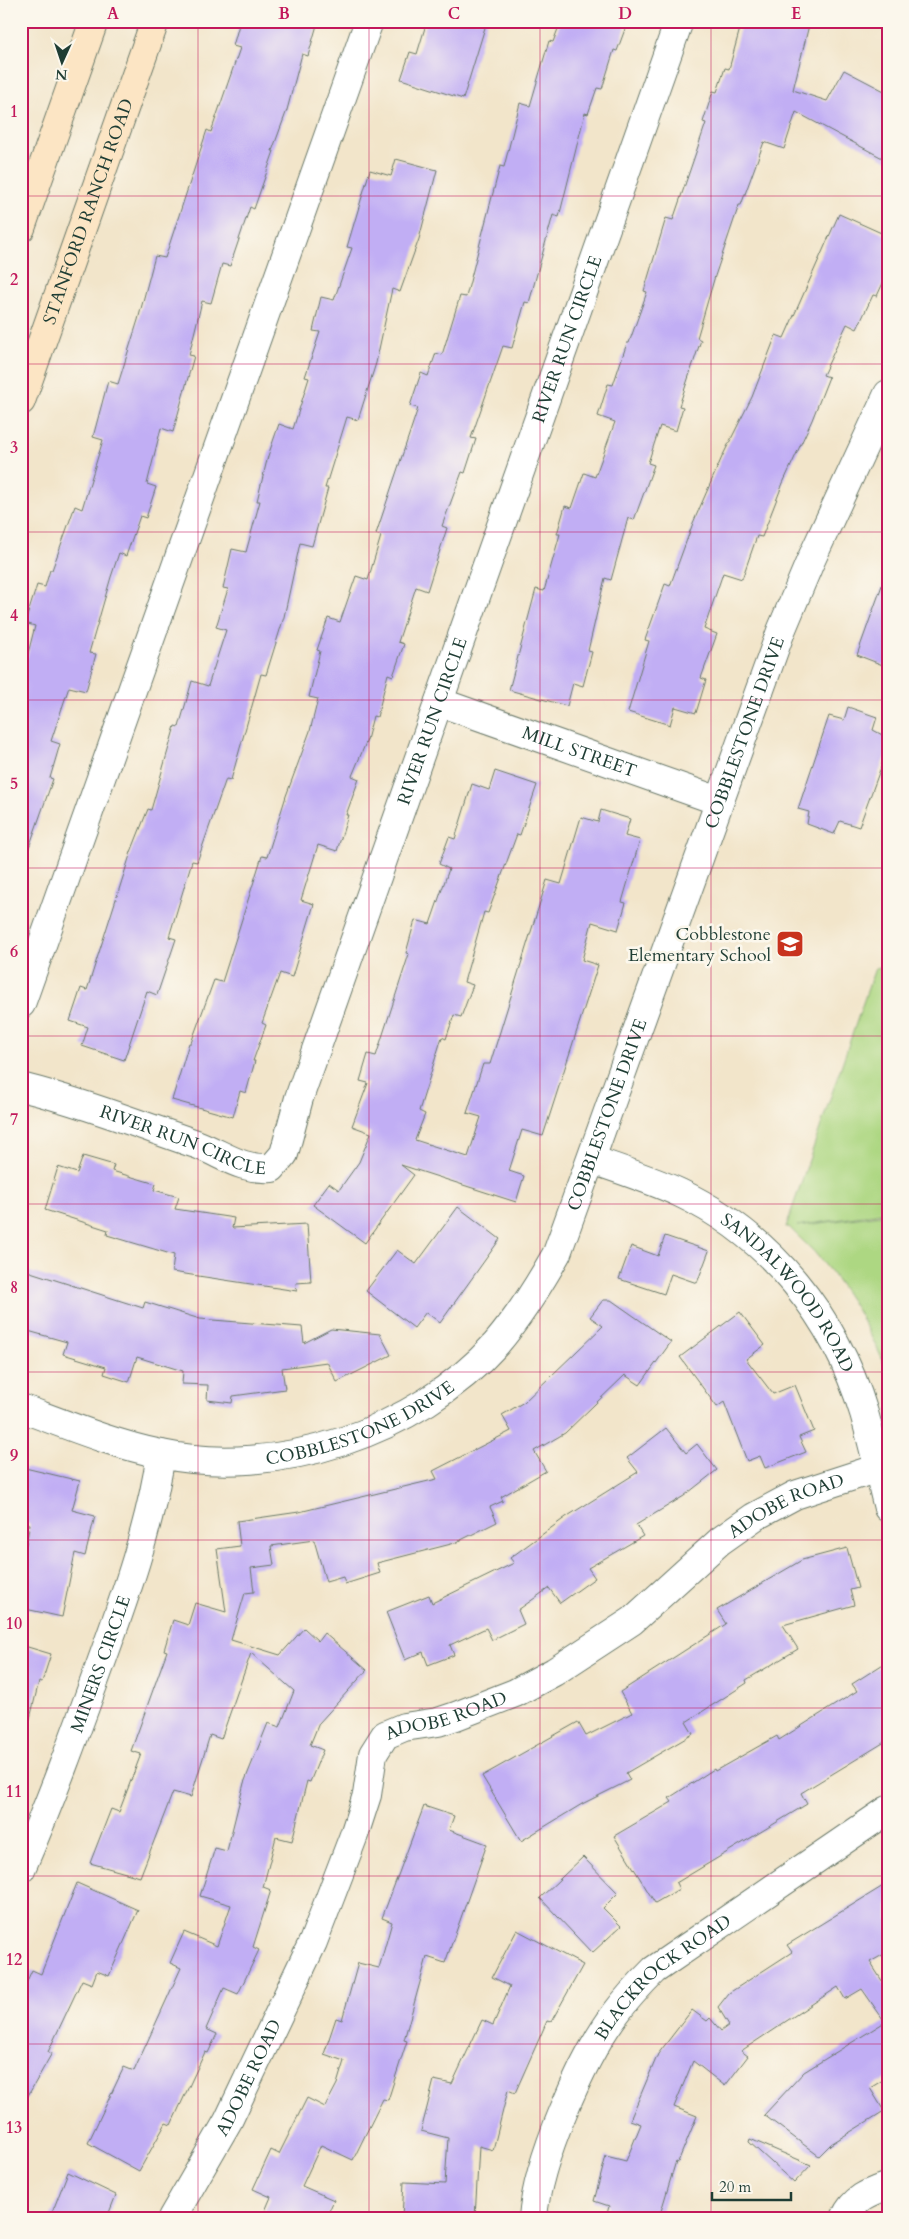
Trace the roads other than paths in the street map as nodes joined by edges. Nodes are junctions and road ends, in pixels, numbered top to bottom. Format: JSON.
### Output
{"nodes":[{"id":1,"x":94,"y":21,"type":"edge"},
{"id":2,"x":155,"y":21,"type":"edge"},
{"id":3,"x":369,"y":21,"type":"edge"},
{"id":4,"x":679,"y":21,"type":"edge"},
{"id":5,"x":21,"y":228,"type":"edge"},
{"id":6,"x":888,"y":394,"type":"edge"},
{"id":7,"x":21,"y":401,"type":"edge"},
{"id":8,"x":439,"y":702,"type":"junction"},
{"id":9,"x":719,"y":801,"type":"junction"},
{"id":10,"x":21,"y":1004,"type":"edge"},
{"id":11,"x":21,"y":1087,"type":"edge"},
{"id":12,"x":592,"y":1160,"type":"junction"},
{"id":13,"x":21,"y":1408,"type":"edge"},
{"id":14,"x":162,"y":1454,"type":"junction"},
{"id":15,"x":878,"y":1468,"type":"junction"},
{"id":16,"x":888,"y":1508,"type":"edge"},
{"id":17,"x":888,"y":1810,"type":"edge"},
{"id":18,"x":21,"y":1869,"type":"edge"},
{"id":19,"x":888,"y":2186,"type":"edge"},
{"id":20,"x":172,"y":2218,"type":"edge"},
{"id":21,"x":533,"y":2218,"type":"edge"},
{"id":22,"x":845,"y":2218,"type":"edge"}],
"edges":[{"from":1,"to":5,"type":"main road"},
{"from":2,"to":7,"type":"main road","name":"STANFORD RANCH ROAD"},
{"from":3,"to":10,"type":"street"},
{"from":4,"to":8,"type":"street","name":"RIVER RUN CIRCLE"},
{"from":6,"to":9,"type":"street","name":"COBBLESTONE DRIVE"},
{"from":8,"to":9,"type":"street","name":"MILL STREET"},
{"from":8,"to":11,"type":"street","name":"RIVER RUN CIRCLE"},
{"from":9,"to":12,"type":"street","name":"COBBLESTONE DRIVE"},
{"from":12,"to":14,"type":"street","name":"COBBLESTONE DRIVE"},
{"from":12,"to":15,"type":"street","name":"SANDALWOOD ROAD"},
{"from":13,"to":14,"type":"street","name":"COBBLESTONE DRIVE"},
{"from":14,"to":18,"type":"street","name":"MINERS CIRCLE"},
{"from":15,"to":16,"type":"street","name":"SANDALWOOD ROAD"},
{"from":15,"to":20,"type":"street","name":"ADOBE ROAD"},
{"from":17,"to":21,"type":"street","name":"BLACKROCK ROAD"},
{"from":19,"to":22,"type":"street"}]}
